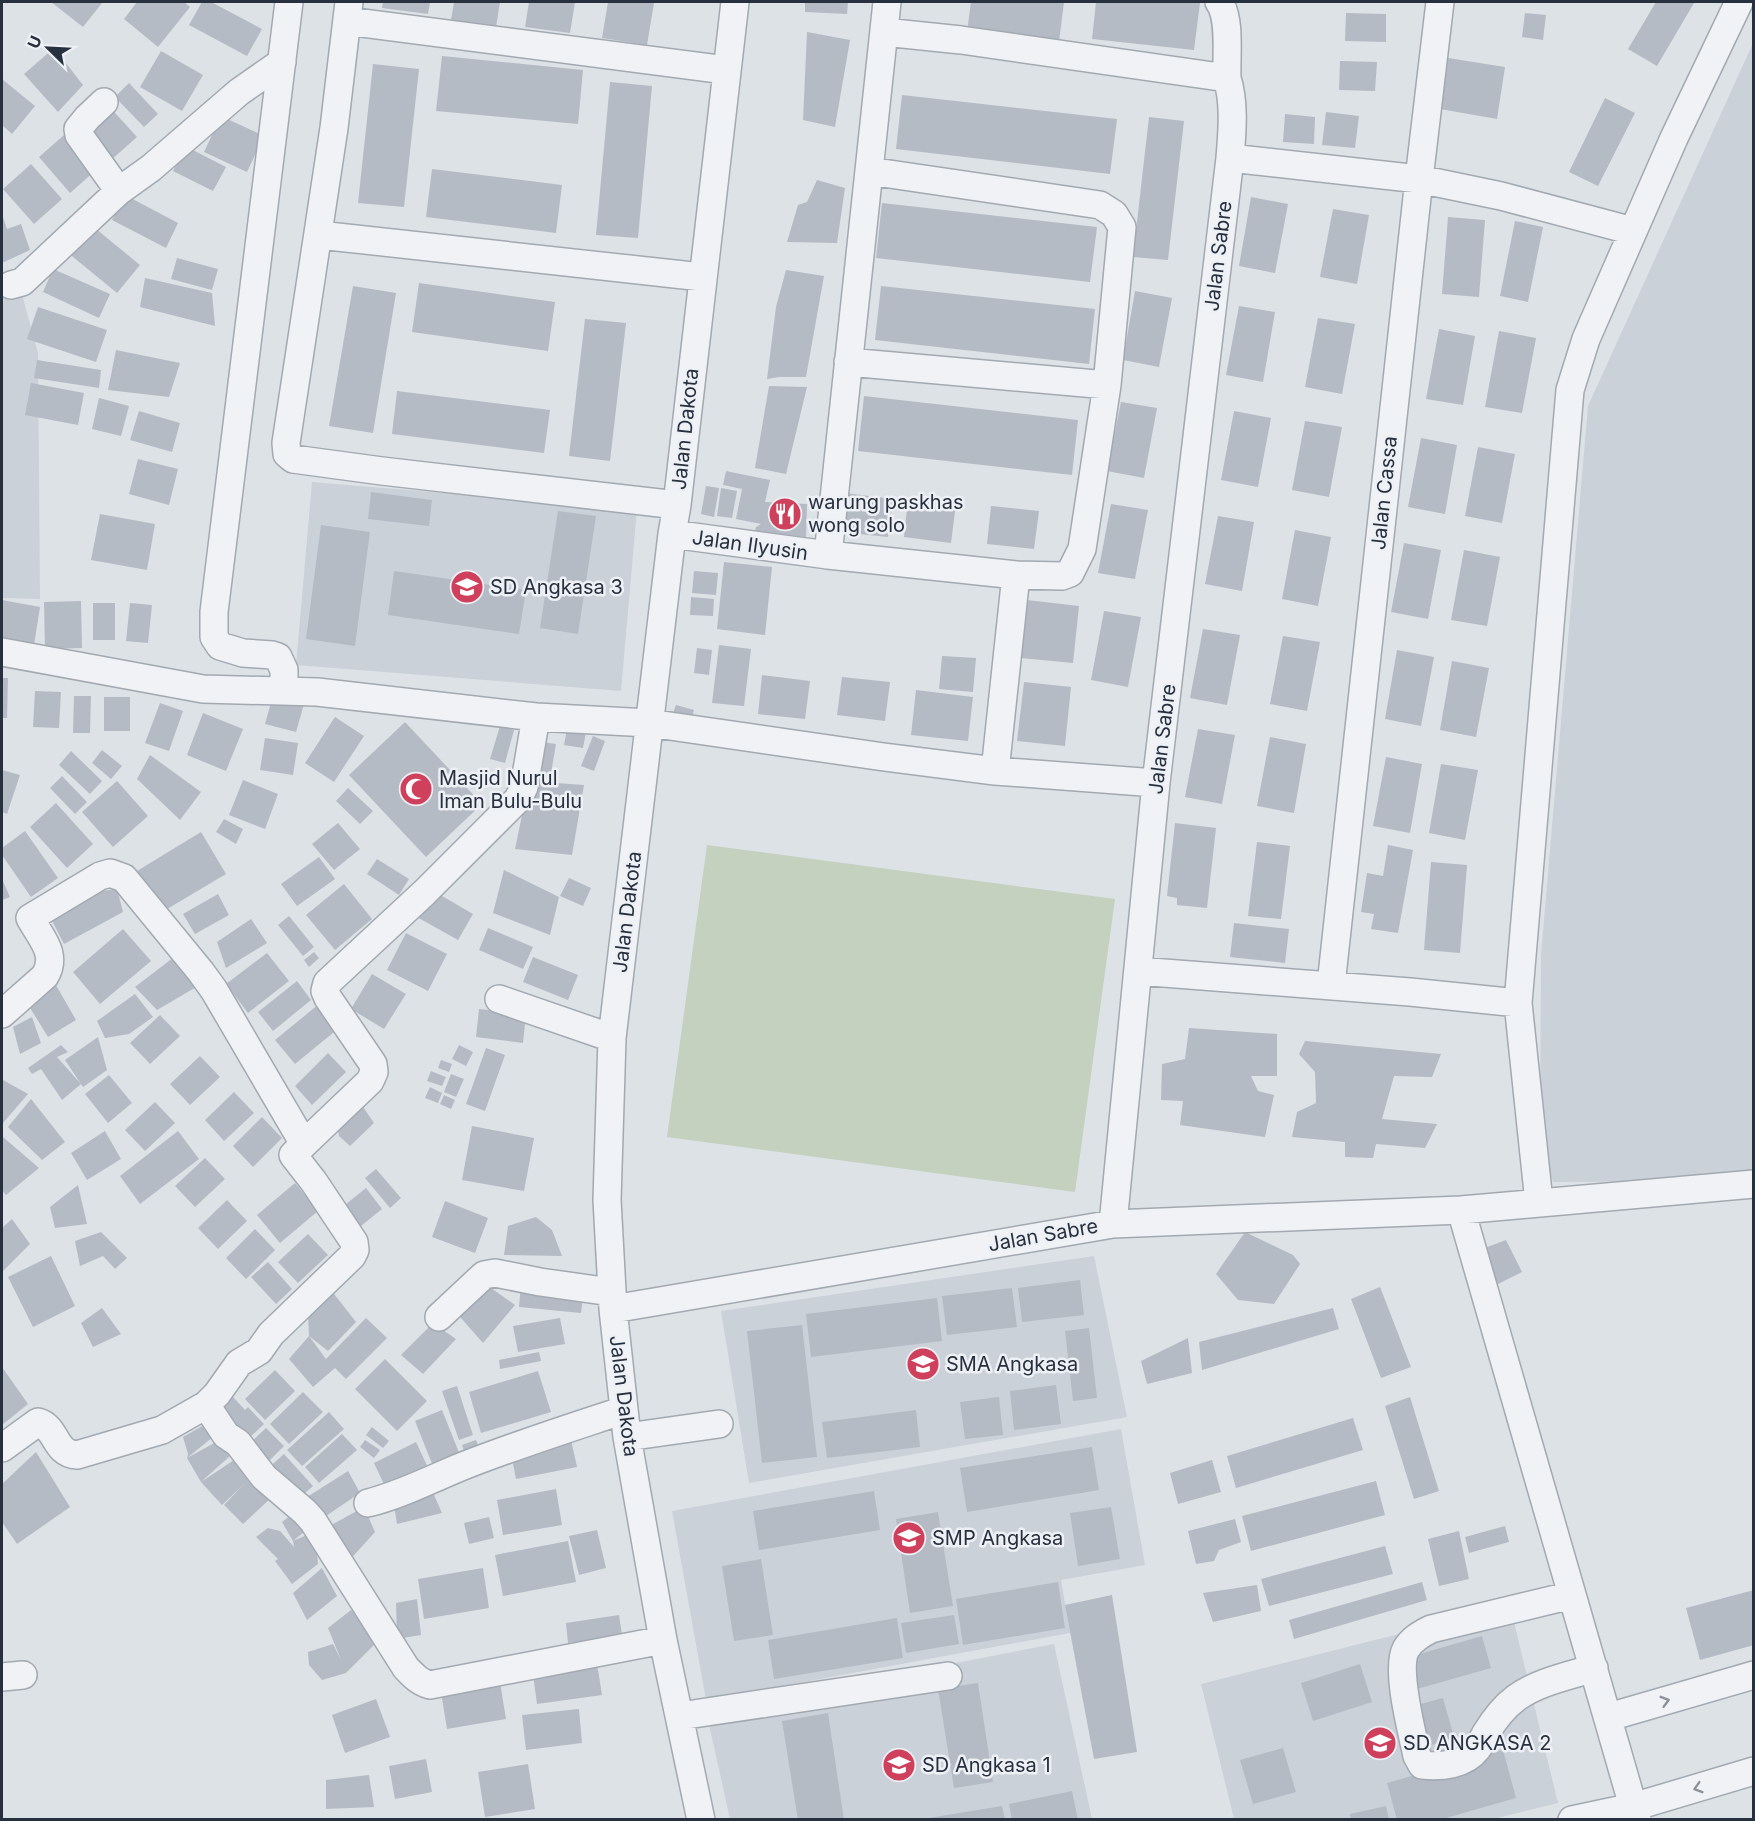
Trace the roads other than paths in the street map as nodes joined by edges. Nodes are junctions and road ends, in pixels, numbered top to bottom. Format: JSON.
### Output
{"nodes":[{"id":1,"x":290,"y":2,"type":"edge"},
{"id":2,"x":735,"y":2,"type":"edge"},
{"id":3,"x":887,"y":2,"type":"edge"},
{"id":4,"x":1219,"y":2,"type":"edge"},
{"id":5,"x":1440,"y":2,"type":"edge"},
{"id":6,"x":1739,"y":2,"type":"edge"},
{"id":7,"x":348,"y":11,"type":"edge"},
{"id":8,"x":884,"y":32,"type":"junction"},
{"id":9,"x":282,"y":62,"type":"junction"},
{"id":10,"x":726,"y":70,"type":"junction"},
{"id":11,"x":1227,"y":78,"type":"junction"},
{"id":12,"x":104,"y":102,"type":"dead end"},
{"id":13,"x":1230,"y":158,"type":"junction"},
{"id":14,"x":869,"y":171,"type":"junction"},
{"id":15,"x":1419,"y":179,"type":"junction"},
{"id":16,"x":119,"y":191,"type":"junction"},
{"id":17,"x":1633,"y":231,"type":"junction"},
{"id":18,"x":319,"y":236,"type":"junction"},
{"id":19,"x":702,"y":277,"type":"junction"},
{"id":20,"x":11,"y":285,"type":"dead end"},
{"id":21,"x":848,"y":362,"type":"junction"},
{"id":22,"x":1107,"y":385,"type":"junction"},
{"id":23,"x":677,"y":505,"type":"junction"},
{"id":24,"x":672,"y":534,"type":"junction"},
{"id":25,"x":828,"y":555,"type":"junction"},
{"id":26,"x":1016,"y":575,"type":"junction"},
{"id":27,"x":2,"y":652,"type":"edge"},
{"id":28,"x":284,"y":691,"type":"junction"},
{"id":29,"x":536,"y":717,"type":"junction"},
{"id":30,"x":649,"y":723,"type":"junction"},
{"id":31,"x":995,"y":771,"type":"junction"},
{"id":32,"x":1156,"y":783,"type":"junction"},
{"id":33,"x":1138,"y":971,"type":"junction"},
{"id":34,"x":1331,"y":985,"type":"junction"},
{"id":35,"x":499,"y":999,"type":"dead end"},
{"id":36,"x":1518,"y":1003,"type":"junction"},
{"id":37,"x":2,"y":1014,"type":"edge"},
{"id":38,"x":612,"y":1038,"type":"junction"},
{"id":39,"x":304,"y":1144,"type":"junction"},
{"id":40,"x":1754,"y":1184,"type":"edge"},
{"id":41,"x":1539,"y":1202,"type":"junction"},
{"id":42,"x":1461,"y":1210,"type":"junction"},
{"id":43,"x":1113,"y":1224,"type":"junction"},
{"id":44,"x":612,"y":1300,"type":"junction"},
{"id":45,"x":438,"y":1317,"type":"dead end"},
{"id":46,"x":206,"y":1405,"type":"junction"},
{"id":47,"x":624,"y":1410,"type":"junction"},
{"id":48,"x":719,"y":1424,"type":"dead end"},
{"id":49,"x":627,"y":1437,"type":"junction"},
{"id":50,"x":2,"y":1448,"type":"edge"},
{"id":51,"x":368,"y":1503,"type":"dead end"},
{"id":52,"x":1572,"y":1595,"type":"junction"},
{"id":53,"x":663,"y":1640,"type":"junction"},
{"id":54,"x":1594,"y":1668,"type":"junction"},
{"id":55,"x":1754,"y":1675,"type":"edge"},
{"id":56,"x":948,"y":1676,"type":"dead end"},
{"id":57,"x":680,"y":1716,"type":"junction"},
{"id":58,"x":1609,"y":1717,"type":"junction"},
{"id":59,"x":1754,"y":1771,"type":"edge"},
{"id":60,"x":1635,"y":1813,"type":"edge"},
{"id":61,"x":701,"y":1820,"type":"edge"},
{"id":62,"x":1572,"y":1820,"type":"edge"}],
"edges":[{"from":1,"to":9,"type":"street"},
{"from":2,"to":10,"type":"street","name":"Jalan Dakota"},
{"from":3,"to":8,"type":"street"},
{"from":4,"to":11,"type":"street","name":"Jalan Sabre"},
{"from":5,"to":15,"type":"street","name":"Jalan Cassa"},
{"from":6,"to":17,"type":"street"},
{"from":7,"to":10,"type":"street"},
{"from":7,"to":18,"type":"street"},
{"from":8,"to":11,"type":"street"},
{"from":8,"to":14,"type":"street"},
{"from":9,"to":16,"type":"street"},
{"from":9,"to":28,"type":"street"},
{"from":10,"to":19,"type":"street","name":"Jalan Dakota"},
{"from":11,"to":13,"type":"street","name":"Jalan Sabre"},
{"from":12,"to":16,"type":"street"},
{"from":13,"to":15,"type":"street"},
{"from":13,"to":32,"type":"street","name":"Jalan Sabre"},
{"from":14,"to":21,"type":"street"},
{"from":14,"to":22,"type":"street"},
{"from":15,"to":17,"type":"street"},
{"from":15,"to":34,"type":"street","name":"Jalan Cassa"},
{"from":16,"to":20,"type":"street"},
{"from":17,"to":36,"type":"street"},
{"from":18,"to":19,"type":"street"},
{"from":18,"to":23,"type":"street"},
{"from":19,"to":23,"type":"street","name":"Jalan Dakota"},
{"from":21,"to":22,"type":"street"},
{"from":21,"to":25,"type":"street"},
{"from":22,"to":26,"type":"street","name":"Jalan Ilyusin"},
{"from":23,"to":24,"type":"street","name":"Jalan Dakota"},
{"from":24,"to":25,"type":"street","name":"Jalan Ilyusin"},
{"from":24,"to":30,"type":"street","name":"Jalan Dakota"},
{"from":25,"to":26,"type":"street","name":"Jalan Ilyusin"},
{"from":26,"to":31,"type":"street"},
{"from":27,"to":28,"type":"street"},
{"from":28,"to":29,"type":"street"},
{"from":29,"to":30,"type":"street"},
{"from":29,"to":39,"type":"street"},
{"from":30,"to":31,"type":"street"},
{"from":30,"to":38,"type":"street","name":"Jalan Dakota"},
{"from":31,"to":32,"type":"street"},
{"from":32,"to":33,"type":"street","name":"Jalan Sabre"},
{"from":33,"to":34,"type":"street"},
{"from":33,"to":43,"type":"street","name":"Jalan Sabre"},
{"from":34,"to":36,"type":"street"},
{"from":35,"to":38,"type":"street"},
{"from":36,"to":41,"type":"street"},
{"from":37,"to":39,"type":"street"},
{"from":38,"to":44,"type":"street","name":"Jalan Dakota"},
{"from":39,"to":46,"type":"street"},
{"from":40,"to":41,"type":"street"},
{"from":41,"to":42,"type":"street"},
{"from":42,"to":43,"type":"street"},
{"from":42,"to":52,"type":"street"},
{"from":43,"to":44,"type":"street","name":"Jalan Sabre"},
{"from":44,"to":45,"type":"street","name":"Jalan Sabre"},
{"from":44,"to":47,"type":"street","name":"Jalan Dakota"},
{"from":46,"to":50,"type":"street"},
{"from":46,"to":53,"type":"street"},
{"from":47,"to":49,"type":"street","name":"Jalan Dakota"},
{"from":47,"to":51,"type":"street"},
{"from":48,"to":49,"type":"street"},
{"from":49,"to":53,"type":"street","name":"Jalan Dakota"},
{"from":52,"to":54,"type":"street"},
{"from":52,"to":54,"type":"street"},
{"from":53,"to":57,"type":"street","name":"Jalan Dakota"},
{"from":54,"to":58,"type":"street"},
{"from":58,"to":55,"type":"street","one_way":true},
{"from":56,"to":57,"type":"street"},
{"from":57,"to":61,"type":"street","name":"Jalan Dakota"},
{"from":58,"to":60,"type":"street"},
{"from":59,"to":60,"type":"street","one_way":true},
{"from":60,"to":62,"type":"street"}]}
